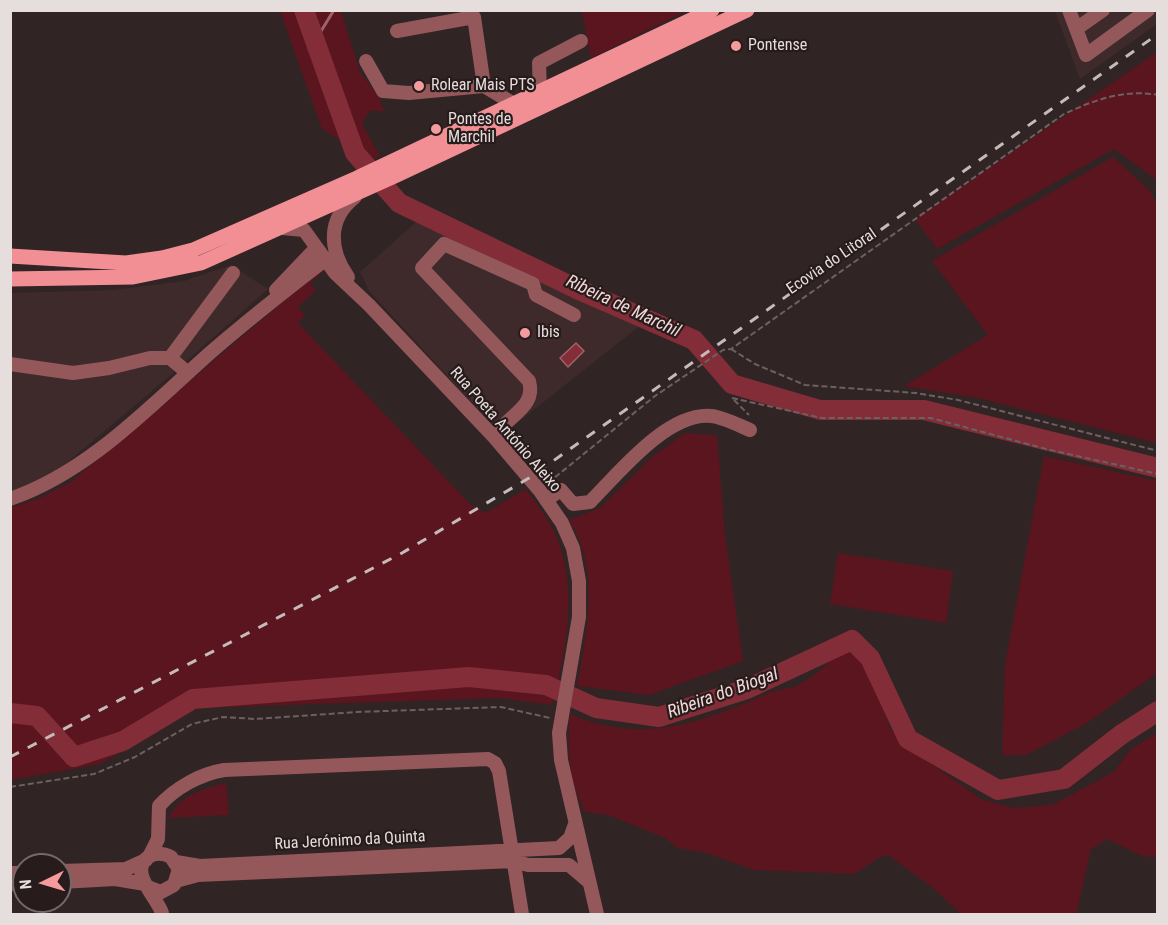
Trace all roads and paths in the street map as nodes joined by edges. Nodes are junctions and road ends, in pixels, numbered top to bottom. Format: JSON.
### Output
{"nodes":[{"id":1,"x":712,"y":10,"type":"edge"},
{"id":2,"x":747,"y":10,"type":"edge"},
{"id":3,"x":1069,"y":10,"type":"edge"},
{"id":4,"x":1103,"y":10,"type":"edge"},
{"id":5,"x":1148,"y":10,"type":"edge"},
{"id":6,"x":1076,"y":29,"type":"junction"},
{"id":7,"x":397,"y":31,"type":"dead end"},
{"id":8,"x":581,"y":41,"type":"dead end"},
{"id":9,"x":366,"y":62,"type":"dead end"},
{"id":10,"x":484,"y":86,"type":"junction"},
{"id":11,"x":540,"y":92,"type":"junction"},
{"id":12,"x":1158,"y":94,"type":"edge"},
{"id":13,"x":514,"y":104,"type":"junction"},
{"id":14,"x":394,"y":169,"type":"junction"},
{"id":15,"x":360,"y":184,"type":"junction"},
{"id":16,"x":282,"y":228,"type":"junction"},
{"id":17,"x":316,"y":248,"type":"junction"},
{"id":18,"x":10,"y":256,"type":"edge"},
{"id":19,"x":325,"y":260,"type":"junction"},
{"id":20,"x":233,"y":273,"type":"dead end"},
{"id":21,"x":10,"y":279,"type":"edge"},
{"id":22,"x":369,"y":305,"type":"junction"},
{"id":23,"x":574,"y":315,"type":"dead end"},
{"id":24,"x":241,"y":326,"type":"junction"},
{"id":25,"x":731,"y":349,"type":"junction"},
{"id":26,"x":170,"y":358,"type":"junction"},
{"id":27,"x":10,"y":364,"type":"edge"},
{"id":28,"x":188,"y":373,"type":"junction"},
{"id":29,"x":732,"y":398,"type":"dead end"},
{"id":30,"x":750,"y":430,"type":"dead end"},
{"id":31,"x":494,"y":437,"type":"junction"},
{"id":32,"x":1158,"y":451,"type":"edge"},
{"id":33,"x":1158,"y":474,"type":"edge"},
{"id":34,"x":543,"y":495,"type":"junction"},
{"id":35,"x":10,"y":499,"type":"edge"},
{"id":36,"x":562,"y":714,"type":"junction"},
{"id":37,"x":10,"y":787,"type":"edge"},
{"id":38,"x":575,"y":824,"type":"junction"},
{"id":39,"x":159,"y":829,"type":"junction"},
{"id":40,"x":559,"y":848,"type":"junction"},
{"id":41,"x":511,"y":849,"type":"junction"},
{"id":42,"x":580,"y":852,"type":"junction"},
{"id":43,"x":148,"y":858,"type":"junction"},
{"id":44,"x":173,"y":859,"type":"junction"},
{"id":45,"x":557,"y":864,"type":"junction"},
{"id":46,"x":532,"y":865,"type":"junction"},
{"id":47,"x":72,"y":871,"type":"edge"},
{"id":48,"x":72,"y":881,"type":"edge"},
{"id":49,"x":589,"y":883,"type":"junction"},
{"id":50,"x":173,"y":885,"type":"junction"},
{"id":51,"x":146,"y":886,"type":"junction"},
{"id":52,"x":518,"y":888,"type":"junction"},
{"id":53,"x":162,"y":914,"type":"edge"},
{"id":54,"x":522,"y":915,"type":"edge"},
{"id":55,"x":597,"y":915,"type":"edge"}],
"edges":[{"from":1,"to":11,"type":"main road"},
{"from":2,"to":14,"type":"main road"},
{"from":3,"to":6,"type":"street"},
{"from":4,"to":6,"type":"street"},
{"from":5,"to":6,"type":"street"},
{"from":7,"to":10,"type":"street"},
{"from":8,"to":11,"type":"street"},
{"from":9,"to":10,"type":"street"},
{"from":10,"to":13,"type":"street"},
{"from":11,"to":13,"type":"main road"},
{"from":12,"to":25,"type":"path","name":"Ecovia do Litoral"},
{"from":13,"to":14,"type":"main road"},
{"from":14,"to":15,"type":"main road"},
{"from":15,"to":16,"type":"main road"},
{"from":15,"to":18,"type":"main road"},
{"from":15,"to":22,"type":"street","name":"Rua Poeta António Aleixo"},
{"from":16,"to":17,"type":"street","name":"Rua Poeta António Aleixo"},
{"from":16,"to":21,"type":"main road"},
{"from":17,"to":19,"type":"street","name":"Rua Poeta António Aleixo"},
{"from":17,"to":24,"type":"street"},
{"from":19,"to":22,"type":"street","name":"Rua Poeta António Aleixo"},
{"from":19,"to":24,"type":"street"},
{"from":20,"to":26,"type":"street"},
{"from":22,"to":31,"type":"street","name":"Rua Poeta António Aleixo"},
{"from":23,"to":31,"type":"street"},
{"from":24,"to":28,"type":"street"},
{"from":25,"to":32,"type":"path"},
{"from":25,"to":34,"type":"path","name":"Ecovia do Litoral"},
{"from":26,"to":27,"type":"street"},
{"from":26,"to":28,"type":"street"},
{"from":28,"to":35,"type":"street"},
{"from":29,"to":33,"type":"path"},
{"from":30,"to":34,"type":"street"},
{"from":31,"to":34,"type":"street","name":"Rua Poeta António Aleixo"},
{"from":34,"to":36,"type":"street","name":"Rua Poeta António Aleixo"},
{"from":36,"to":37,"type":"path"},
{"from":36,"to":38,"type":"street","name":"Rua Poeta António Aleixo"},
{"from":38,"to":40,"type":"street"},
{"from":38,"to":42,"type":"street","name":"Rua Poeta António Aleixo"},
{"from":39,"to":41,"type":"street"},
{"from":39,"to":43,"type":"street"},
{"from":39,"to":44,"type":"street"},
{"from":40,"to":41,"type":"street","name":"Rua Jerónimo da Quinta"},
{"from":40,"to":42,"type":"street","name":"Rua Jerónimo da Quinta"},
{"from":41,"to":44,"type":"street","name":"Rua Jerónimo da Quinta"},
{"from":41,"to":46,"type":"street","name":"Rua Jerónimo da Quinta"},
{"from":41,"to":50,"type":"street","name":"Rua Jerónimo da Quinta"},
{"from":41,"to":52,"type":"street"},
{"from":42,"to":45,"type":"street","name":"Rua Jerónimo da Quinta"},
{"from":42,"to":49,"type":"street","name":"Rua Poeta António Aleixo"},
{"from":43,"to":44,"type":"street","name":"Rua Jerónimo da Quinta"},
{"from":43,"to":47,"type":"street","name":"Rua Jerónimo da Quinta"},
{"from":43,"to":51,"type":"street"},
{"from":44,"to":50,"type":"street"},
{"from":45,"to":46,"type":"street","name":"Rua Jerónimo da Quinta"},
{"from":45,"to":49,"type":"street","name":"Rua Jerónimo da Quinta"},
{"from":46,"to":52,"type":"street"},
{"from":48,"to":51,"type":"street","name":"Rua Jerónimo da Quinta"},
{"from":49,"to":55,"type":"street","name":"Rua Poeta António Aleixo"},
{"from":50,"to":51,"type":"street","name":"Rua Jerónimo da Quinta"},
{"from":50,"to":53,"type":"street"},
{"from":51,"to":53,"type":"street"},
{"from":52,"to":54,"type":"street"}]}
